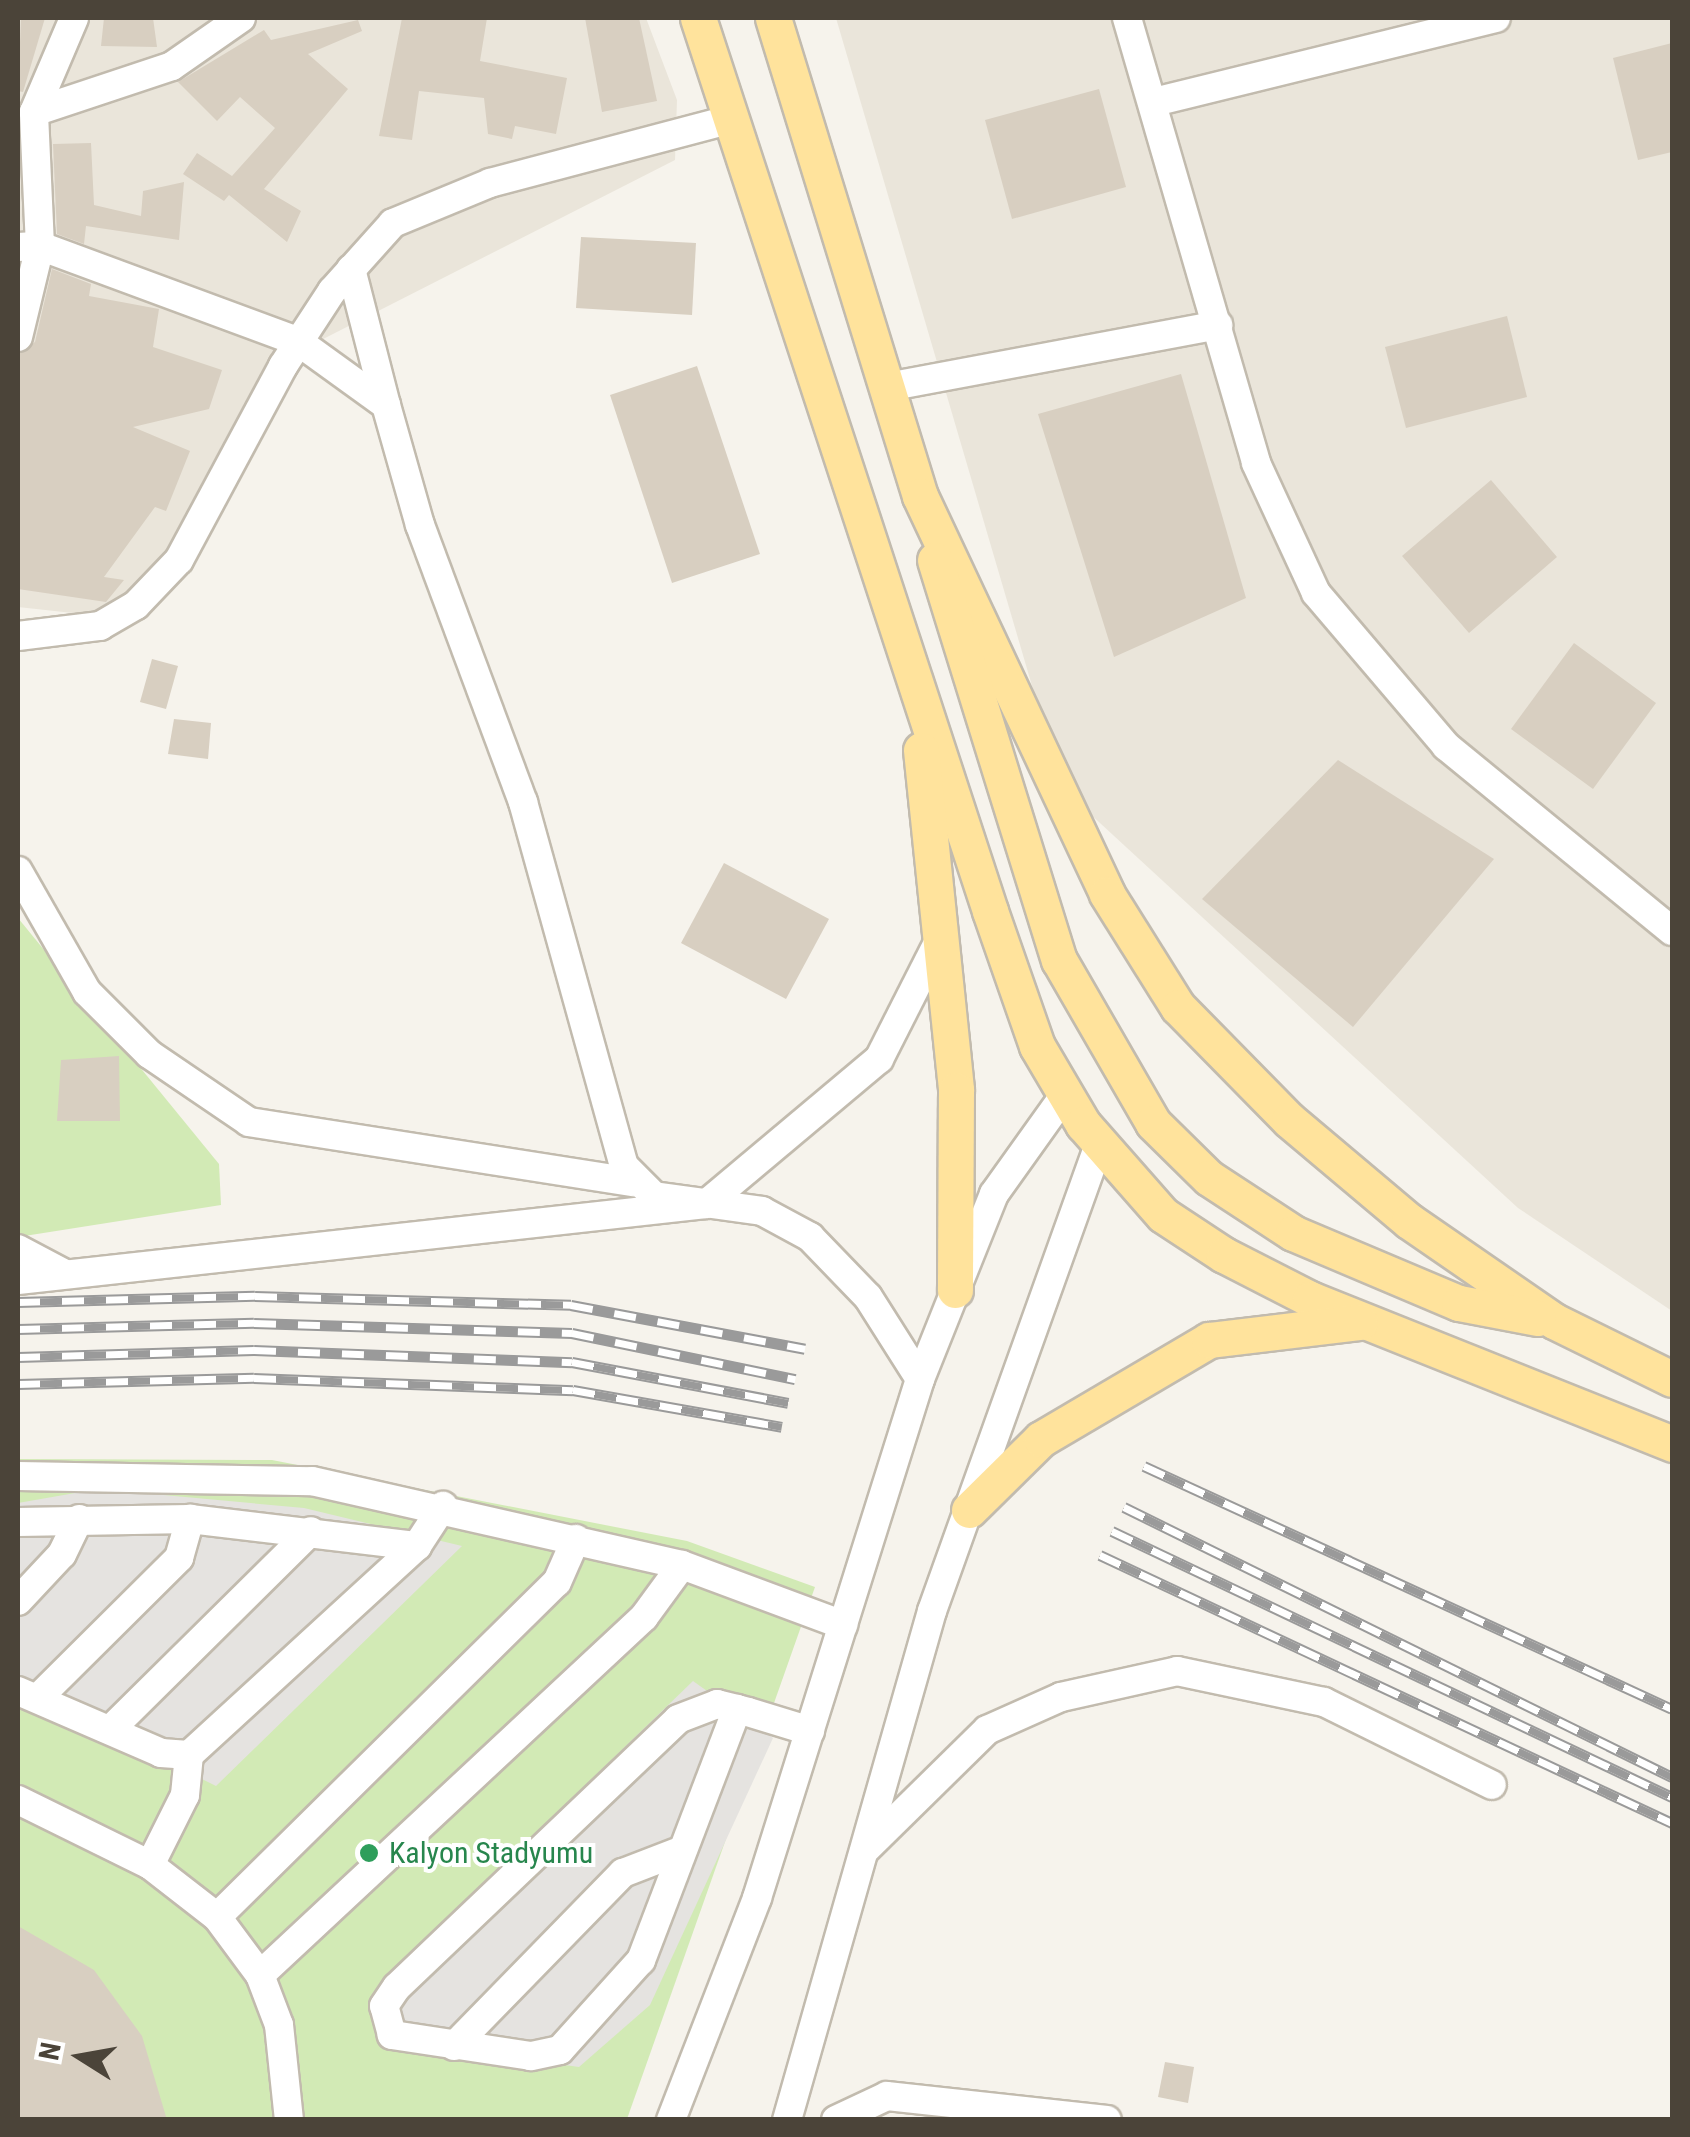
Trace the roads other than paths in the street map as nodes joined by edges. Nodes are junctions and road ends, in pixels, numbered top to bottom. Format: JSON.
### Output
{"nodes":[{"id":1,"x":74,"y":18,"type":"edge"},
{"id":2,"x":241,"y":18,"type":"edge"},
{"id":3,"x":698,"y":18,"type":"edge"},
{"id":4,"x":773,"y":18,"type":"edge"},
{"id":5,"x":1128,"y":18,"type":"edge"},
{"id":6,"x":1496,"y":18,"type":"edge"},
{"id":7,"x":1154,"y":102,"type":"junction"},
{"id":8,"x":34,"y":112,"type":"junction"},
{"id":9,"x":733,"y":118,"type":"junction"},
{"id":10,"x":29,"y":246,"type":"edge"},
{"id":11,"x":352,"y":269,"type":"junction"},
{"id":12,"x":1218,"y":325,"type":"junction"},
{"id":13,"x":18,"y":337,"type":"edge"},
{"id":14,"x":299,"y":342,"type":"junction"},
{"id":15,"x":893,"y":386,"type":"junction"},
{"id":16,"x":386,"y":406,"type":"junction"},
{"id":17,"x":920,"y":496,"type":"junction"},
{"id":18,"x":18,"y":636,"type":"edge"},
{"id":19,"x":910,"y":665,"type":"junction"},
{"id":20,"x":18,"y":871,"type":"edge"},
{"id":21,"x":944,"y":930,"type":"junction"},
{"id":22,"x":1672,"y":931,"type":"edge"},
{"id":23,"x":1112,"y":1064,"type":"junction"},
{"id":24,"x":1066,"y":1094,"type":"junction"},
{"id":25,"x":1134,"y":1098,"type":"junction"},
{"id":26,"x":1100,"y":1142,"type":"junction"},
{"id":27,"x":634,"y":1182,"type":"junction"},
{"id":28,"x":706,"y":1204,"type":"junction"},
{"id":29,"x":18,"y":1249,"type":"edge"},
{"id":30,"x":66,"y":1274,"type":"junction"},
{"id":31,"x":18,"y":1280,"type":"edge"},
{"id":32,"x":955,"y":1290,"type":"junction"},
{"id":33,"x":1369,"y":1321,"type":"junction"},
{"id":34,"x":1554,"y":1321,"type":"junction"},
{"id":35,"x":1672,"y":1379,"type":"edge"},
{"id":36,"x":920,"y":1380,"type":"junction"},
{"id":37,"x":1672,"y":1444,"type":"edge"},
{"id":38,"x":18,"y":1476,"type":"edge"},
{"id":39,"x":443,"y":1506,"type":"junction"},
{"id":40,"x":968,"y":1510,"type":"junction"},
{"id":41,"x":79,"y":1519,"type":"junction"},
{"id":42,"x":190,"y":1519,"type":"junction"},
{"id":43,"x":18,"y":1522,"type":"edge"},
{"id":44,"x":311,"y":1531,"type":"junction"},
{"id":45,"x":576,"y":1539,"type":"junction"},
{"id":46,"x":417,"y":1546,"type":"junction"},
{"id":47,"x":682,"y":1565,"type":"junction"},
{"id":48,"x":18,"y":1602,"type":"edge"},
{"id":49,"x":843,"y":1625,"type":"junction"},
{"id":50,"x":28,"y":1694,"type":"edge"},
{"id":51,"x":737,"y":1709,"type":"junction"},
{"id":52,"x":112,"y":1729,"type":"junction"},
{"id":53,"x":810,"y":1732,"type":"junction"},
{"id":54,"x":189,"y":1755,"type":"junction"},
{"id":55,"x":1492,"y":1785,"type":"dead end"},
{"id":56,"x":18,"y":1800,"type":"edge"},
{"id":57,"x":680,"y":1851,"type":"junction"},
{"id":58,"x":864,"y":1851,"type":"junction"},
{"id":59,"x":150,"y":1865,"type":"junction"},
{"id":60,"x":217,"y":1917,"type":"junction"},
{"id":61,"x":260,"y":1975,"type":"junction"},
{"id":62,"x":454,"y":2046,"type":"junction"},
{"id":63,"x":289,"y":2120,"type":"edge"},
{"id":64,"x":670,"y":2120,"type":"edge"},
{"id":65,"x":787,"y":2120,"type":"edge"},
{"id":66,"x":836,"y":2120,"type":"edge"},
{"id":67,"x":1107,"y":2120,"type":"edge"}],
"edges":[{"from":1,"to":8,"type":"street"},
{"from":2,"to":8,"type":"street"},
{"from":3,"to":9,"type":"main road"},
{"from":4,"to":15,"type":"main road"},
{"from":5,"to":7,"type":"street"},
{"from":6,"to":7,"type":"street"},
{"from":7,"to":12,"type":"street"},
{"from":8,"to":10,"type":"street"},
{"from":9,"to":11,"type":"street"},
{"from":9,"to":19,"type":"main road"},
{"from":10,"to":13,"type":"street"},
{"from":10,"to":14,"type":"street"},
{"from":11,"to":14,"type":"street"},
{"from":11,"to":16,"type":"street"},
{"from":12,"to":15,"type":"street"},
{"from":12,"to":22,"type":"street"},
{"from":14,"to":16,"type":"street"},
{"from":14,"to":18,"type":"street"},
{"from":15,"to":17,"type":"main road"},
{"from":16,"to":27,"type":"street"},
{"from":17,"to":23,"type":"main road"},
{"from":17,"to":34,"type":"main road"},
{"from":19,"to":21,"type":"main road"},
{"from":19,"to":24,"type":"main road"},
{"from":20,"to":27,"type":"street"},
{"from":21,"to":28,"type":"street"},
{"from":21,"to":32,"type":"main road"},
{"from":23,"to":24,"type":"main road"},
{"from":23,"to":25,"type":"main road"},
{"from":24,"to":26,"type":"main road"},
{"from":24,"to":32,"type":"street"},
{"from":25,"to":26,"type":"main road"},
{"from":25,"to":34,"type":"main road"},
{"from":26,"to":33,"type":"main road"},
{"from":26,"to":40,"type":"street"},
{"from":27,"to":28,"type":"street"},
{"from":28,"to":30,"type":"street"},
{"from":28,"to":36,"type":"street"},
{"from":29,"to":30,"type":"street"},
{"from":30,"to":31,"type":"street"},
{"from":32,"to":36,"type":"street"},
{"from":33,"to":37,"type":"main road"},
{"from":33,"to":40,"type":"main road"},
{"from":34,"to":35,"type":"main road"},
{"from":36,"to":49,"type":"street"},
{"from":38,"to":39,"type":"street"},
{"from":39,"to":45,"type":"street"},
{"from":39,"to":46,"type":"street"},
{"from":40,"to":58,"type":"street"},
{"from":41,"to":42,"type":"street"},
{"from":41,"to":43,"type":"street"},
{"from":41,"to":48,"type":"street"},
{"from":42,"to":44,"type":"street"},
{"from":42,"to":50,"type":"street"},
{"from":44,"to":46,"type":"street"},
{"from":44,"to":52,"type":"street"},
{"from":45,"to":47,"type":"street"},
{"from":45,"to":60,"type":"street"},
{"from":46,"to":54,"type":"street"},
{"from":47,"to":49,"type":"street"},
{"from":47,"to":61,"type":"street"},
{"from":49,"to":53,"type":"street"},
{"from":50,"to":52,"type":"street"},
{"from":51,"to":53,"type":"street"},
{"from":51,"to":57,"type":"street"},
{"from":51,"to":62,"type":"street"},
{"from":52,"to":54,"type":"street"},
{"from":53,"to":64,"type":"street"},
{"from":54,"to":59,"type":"street"},
{"from":55,"to":58,"type":"street"},
{"from":56,"to":59,"type":"street"},
{"from":57,"to":62,"type":"street"},
{"from":57,"to":62,"type":"street"},
{"from":58,"to":65,"type":"street"},
{"from":59,"to":60,"type":"street"},
{"from":60,"to":61,"type":"street"},
{"from":61,"to":63,"type":"street"},
{"from":66,"to":67,"type":"street"}]}
